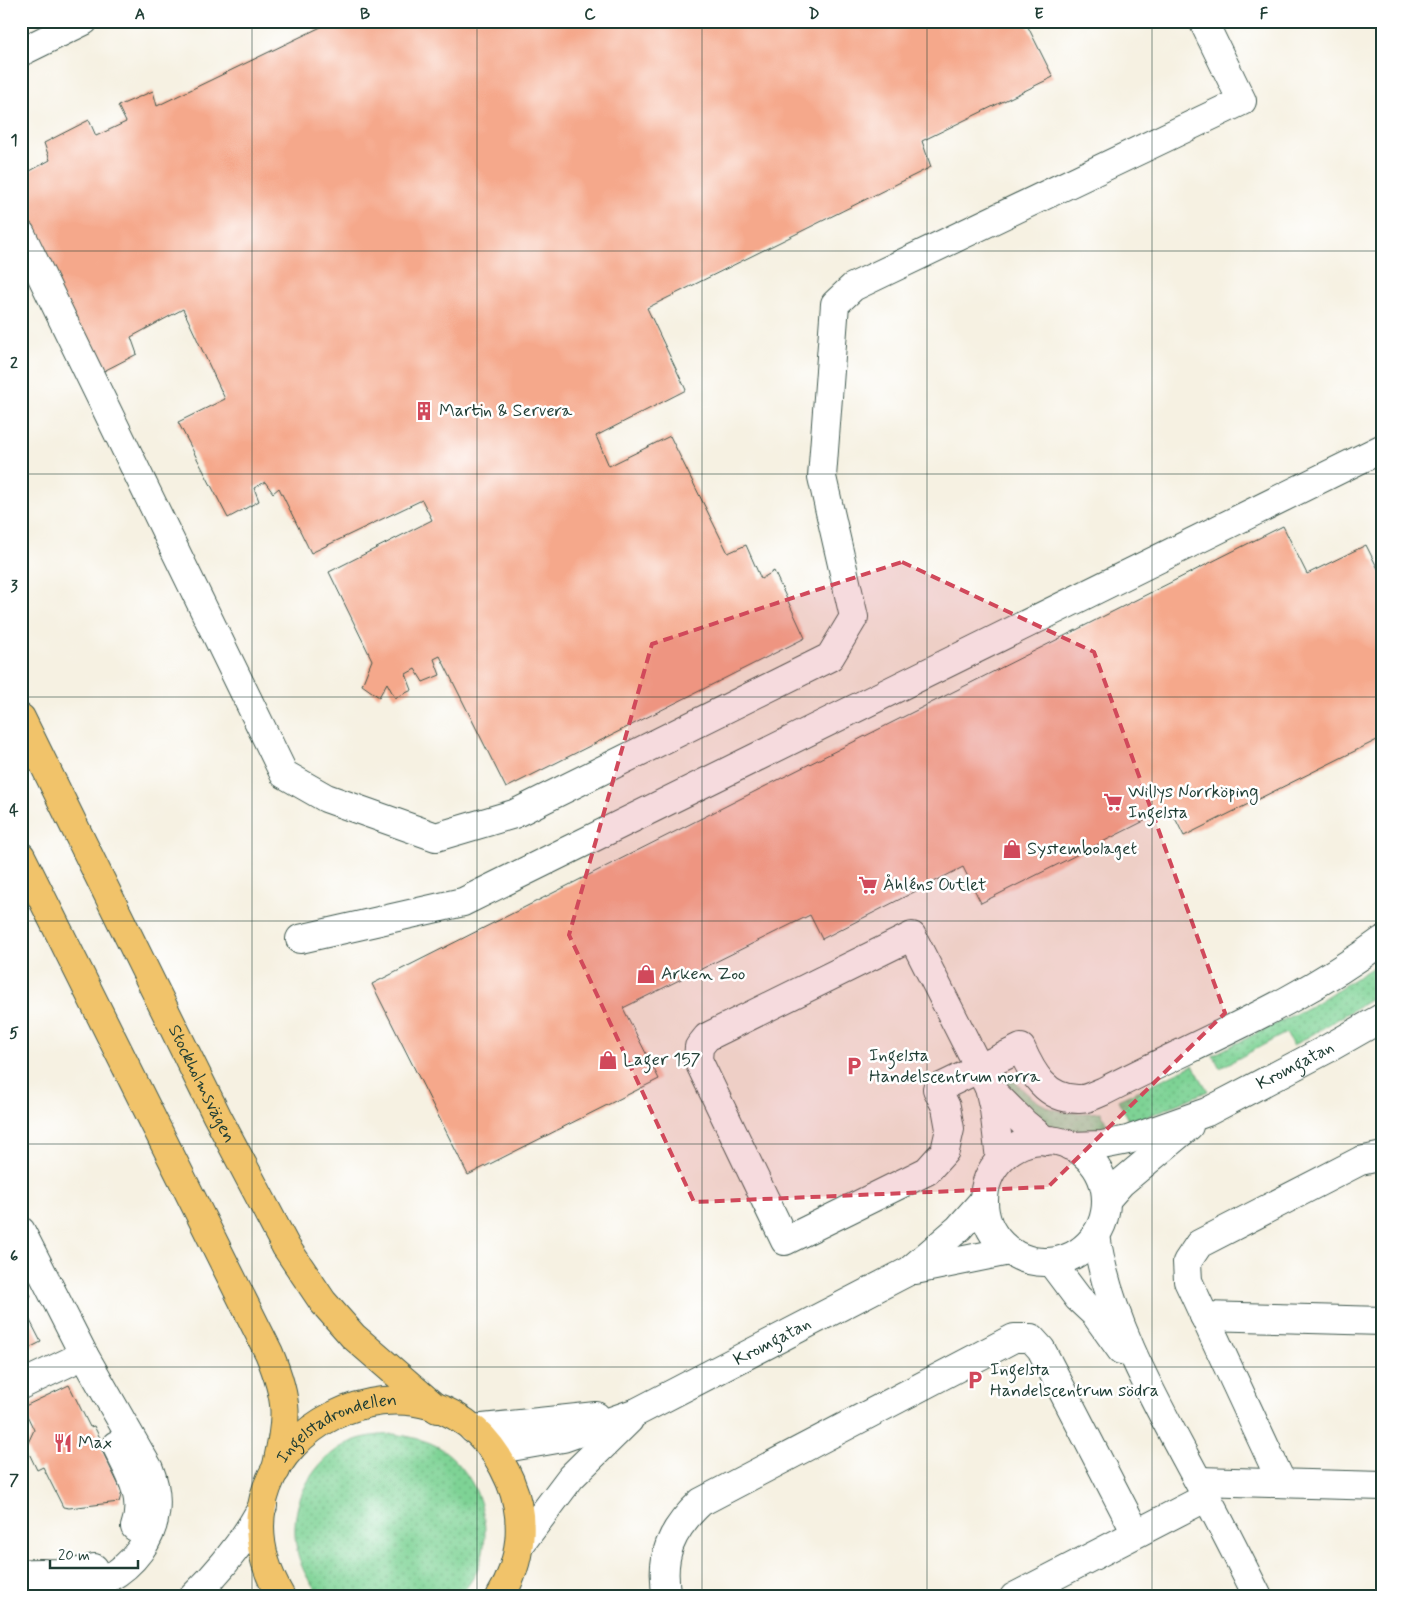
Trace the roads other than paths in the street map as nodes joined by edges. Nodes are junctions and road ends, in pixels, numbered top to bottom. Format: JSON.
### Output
{"nodes":[{"id":1,"x":84,"y":21,"type":"edge"},
{"id":2,"x":1203,"y":21,"type":"edge"},
{"id":3,"x":21,"y":52,"type":"edge"},
{"id":4,"x":21,"y":234,"type":"edge"},
{"id":5,"x":1383,"y":448,"type":"edge"},
{"id":6,"x":21,"y":718,"type":"edge"},
{"id":7,"x":21,"y":856,"type":"edge"},
{"id":8,"x":300,"y":939,"type":"dead end"},
{"id":9,"x":1383,"y":940,"type":"edge"},
{"id":10,"x":1383,"y":1017,"type":"edge"},
{"id":11,"x":984,"y":1078,"type":"junction"},
{"id":12,"x":1207,"y":1112,"type":"junction"},
{"id":13,"x":1058,"y":1143,"type":"junction"},
{"id":14,"x":1383,"y":1156,"type":"edge"},
{"id":15,"x":1000,"y":1159,"type":"junction"},
{"id":16,"x":1106,"y":1200,"type":"junction"},
{"id":17,"x":984,"y":1201,"type":"junction"},
{"id":18,"x":21,"y":1231,"type":"edge"},
{"id":19,"x":1096,"y":1235,"type":"junction"},
{"id":20,"x":1009,"y":1251,"type":"junction"},
{"id":21,"x":1051,"y":1262,"type":"junction"},
{"id":22,"x":909,"y":1271,"type":"junction"},
{"id":23,"x":1204,"y":1316,"type":"junction"},
{"id":24,"x":1383,"y":1321,"type":"edge"},
{"id":25,"x":84,"y":1355,"type":"junction"},
{"id":26,"x":101,"y":1381,"type":"junction"},
{"id":27,"x":21,"y":1385,"type":"edge"},
{"id":28,"x":1154,"y":1399,"type":"junction"},
{"id":29,"x":437,"y":1409,"type":"junction"},
{"id":30,"x":637,"y":1412,"type":"junction"},
{"id":31,"x":473,"y":1429,"type":"junction"},
{"id":32,"x":493,"y":1450,"type":"junction"},
{"id":33,"x":276,"y":1470,"type":"junction"},
{"id":34,"x":1282,"y":1483,"type":"junction"},
{"id":35,"x":1383,"y":1486,"type":"edge"},
{"id":36,"x":1203,"y":1489,"type":"junction"},
{"id":37,"x":263,"y":1506,"type":"junction"},
{"id":38,"x":1136,"y":1533,"type":"junction"},
{"id":39,"x":519,"y":1546,"type":"junction"},
{"id":40,"x":21,"y":1574,"type":"edge"},
{"id":41,"x":21,"y":1588,"type":"edge"},
{"id":42,"x":504,"y":1593,"type":"edge"},
{"id":43,"x":193,"y":1597,"type":"edge"},
{"id":44,"x":281,"y":1597,"type":"edge"},
{"id":45,"x":667,"y":1597,"type":"edge"},
{"id":46,"x":1014,"y":1597,"type":"edge"},
{"id":47,"x":1258,"y":1597,"type":"edge"}],
"edges":[{"from":1,"to":3,"type":"street"},
{"from":2,"to":4,"type":"street"},
{"from":5,"to":8,"type":"street"},
{"from":6,"to":29,"type":"highway","name":"Stockholmsvägen"},
{"from":7,"to":33,"type":"highway"},
{"from":9,"to":11,"type":"street"},
{"from":10,"to":12,"type":"street","name":"Kromgatan"},
{"from":11,"to":11,"type":"street"},
{"from":11,"to":13,"type":"street"},
{"from":11,"to":15,"type":"street"},
{"from":12,"to":13,"type":"street","name":"Kromgatan"},
{"from":12,"to":16,"type":"street","name":"Kromgatan"},
{"from":13,"to":15,"type":"street"},
{"from":13,"to":16,"type":"street"},
{"from":14,"to":23,"type":"street"},
{"from":15,"to":17,"type":"street"},
{"from":16,"to":19,"type":"street"},
{"from":17,"to":20,"type":"street"},
{"from":17,"to":22,"type":"street","name":"Kromgatan"},
{"from":18,"to":25,"type":"street"},
{"from":19,"to":21,"type":"street"},
{"from":19,"to":28,"type":"street"},
{"from":20,"to":21,"type":"street"},
{"from":20,"to":22,"type":"street","name":"Kromgatan"},
{"from":21,"to":28,"type":"street"},
{"from":22,"to":30,"type":"street","name":"Kromgatan"},
{"from":23,"to":24,"type":"street"},
{"from":23,"to":34,"type":"street"},
{"from":25,"to":26,"type":"street"},
{"from":25,"to":27,"type":"street"},
{"from":26,"to":40,"type":"street"},
{"from":26,"to":41,"type":"street"},
{"from":28,"to":36,"type":"street"},
{"from":29,"to":31,"type":"highway","name":"Ingelstadrondellen"},
{"from":29,"to":33,"type":"highway","name":"Ingelstadrondellen"},
{"from":30,"to":31,"type":"street","name":"Kromgatan"},
{"from":30,"to":32,"type":"street","name":"Kromgatan"},
{"from":30,"to":39,"type":"street","name":"Kromgatan"},
{"from":31,"to":32,"type":"highway","name":"Ingelstadrondellen"},
{"from":32,"to":39,"type":"highway","name":"Ingelstadrondellen"},
{"from":33,"to":37,"type":"highway","name":"Ingelstadrondellen"},
{"from":34,"to":35,"type":"street"},
{"from":34,"to":36,"type":"street"},
{"from":36,"to":38,"type":"street"},
{"from":36,"to":47,"type":"street"},
{"from":37,"to":43,"type":"street"},
{"from":37,"to":44,"type":"highway","name":"Ingelstadrondellen"},
{"from":38,"to":45,"type":"street"},
{"from":38,"to":46,"type":"street"},
{"from":39,"to":42,"type":"highway","name":"Ingelstadrondellen"}]}
